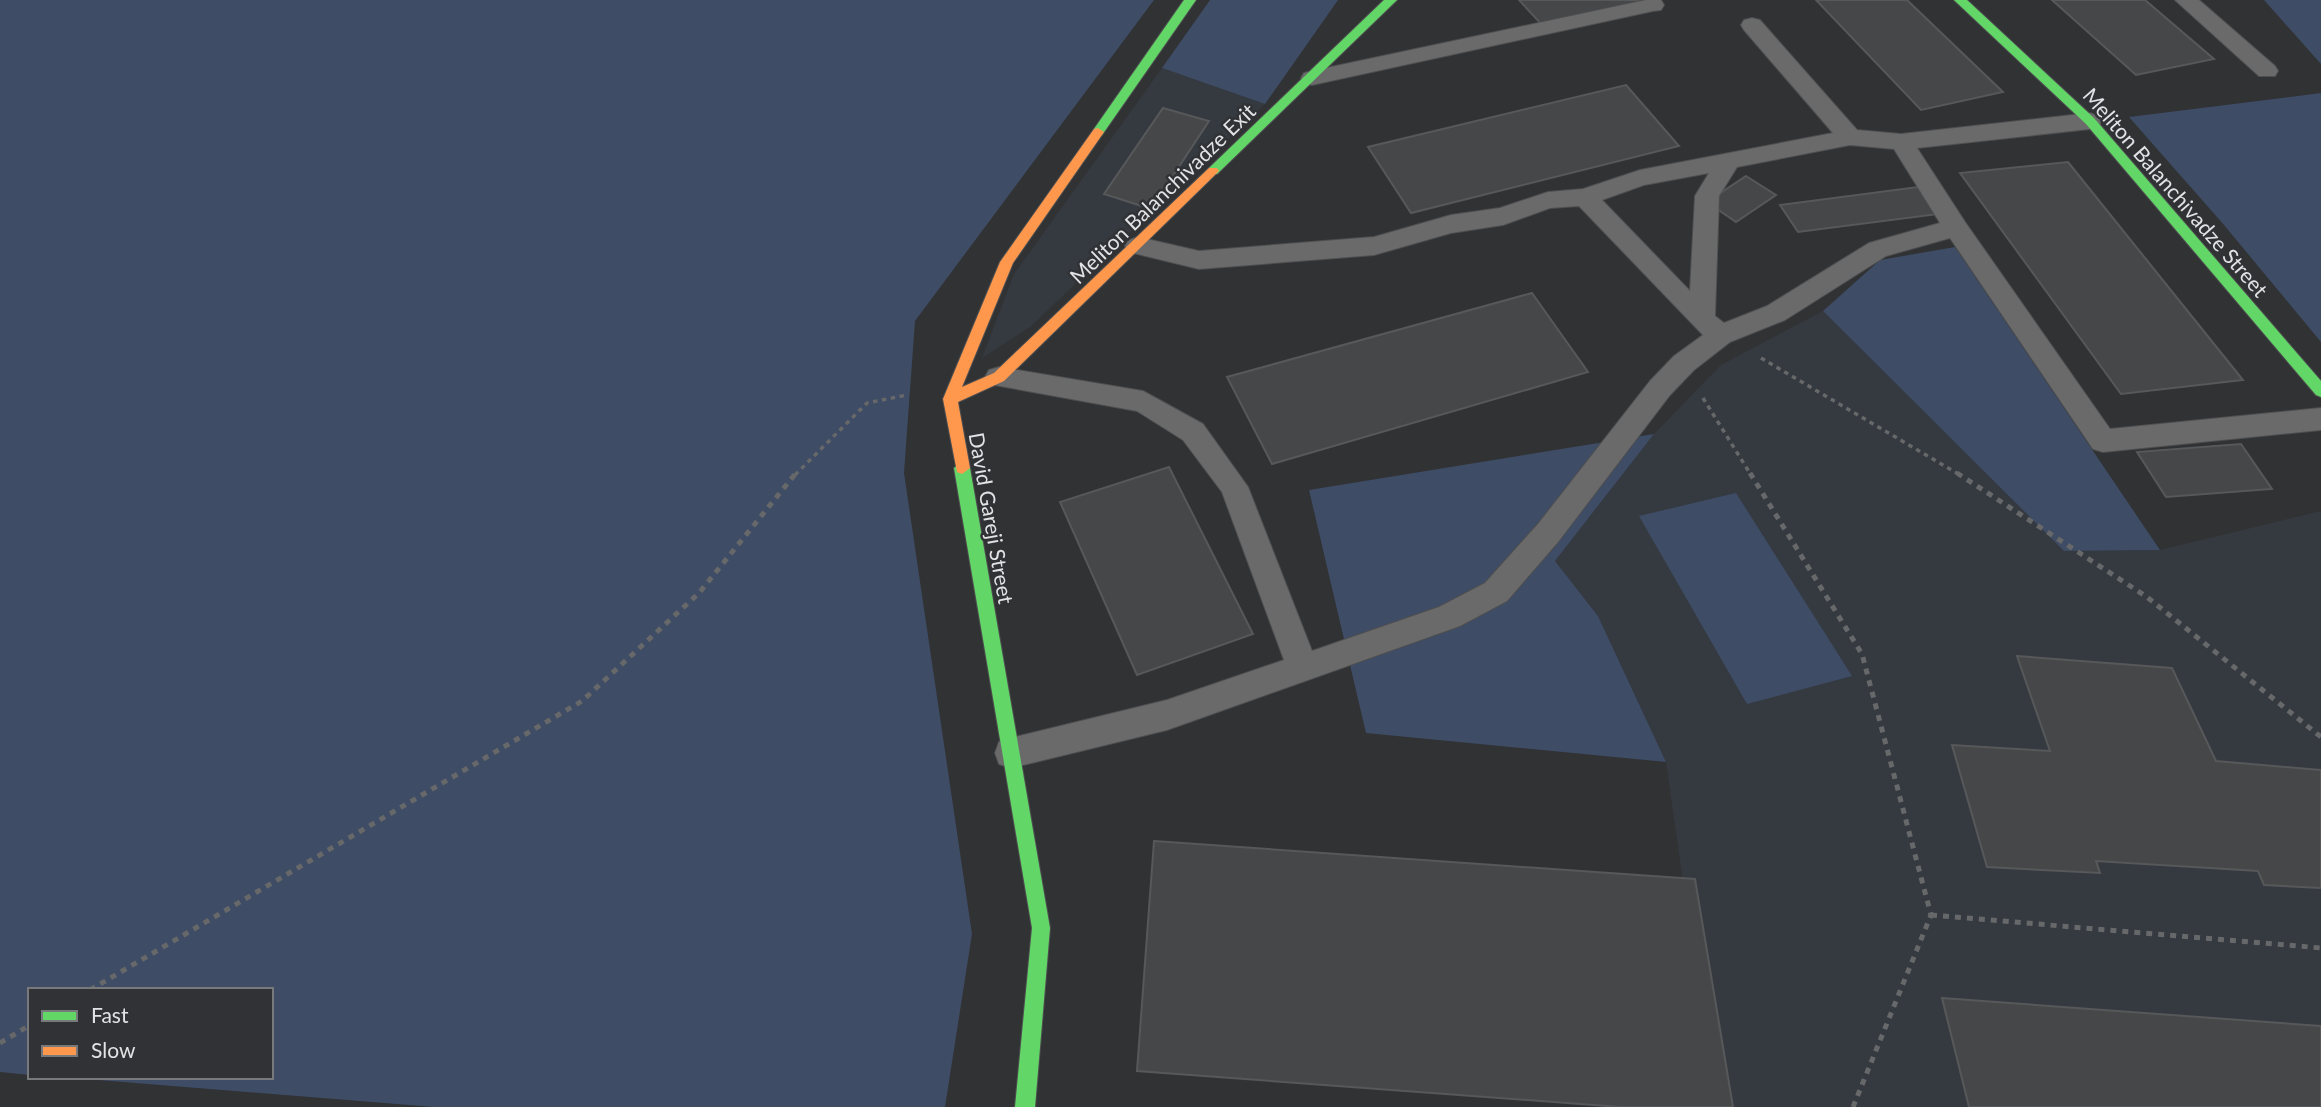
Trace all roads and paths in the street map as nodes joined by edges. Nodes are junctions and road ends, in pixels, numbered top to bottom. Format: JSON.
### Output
{"nodes":[{"id":1,"x":1190,"y":0,"type":"edge"},
{"id":2,"x":1391,"y":0,"type":"edge"},
{"id":3,"x":1960,"y":0,"type":"edge"},
{"id":4,"x":2186,"y":0,"type":"edge"},
{"id":5,"x":1653,"y":5,"type":"dead end"},
{"id":6,"x":1752,"y":25,"type":"dead end"},
{"id":7,"x":2267,"y":71,"type":"dead end"},
{"id":8,"x":1312,"y":78,"type":"junction"},
{"id":9,"x":2090,"y":121,"type":"junction"},
{"id":10,"x":1850,"y":137,"type":"junction"},
{"id":11,"x":1900,"y":142,"type":"junction"},
{"id":12,"x":1728,"y":160,"type":"junction"},
{"id":13,"x":1585,"y":197,"type":"junction"},
{"id":14,"x":1956,"y":228,"type":"junction"},
{"id":15,"x":1138,"y":246,"type":"junction"},
{"id":16,"x":1711,"y":328,"type":"junction"},
{"id":17,"x":1684,"y":363,"type":"junction"},
{"id":18,"x":999,"y":377,"type":"junction"},
{"id":19,"x":2321,"y":391,"type":"edge"},
{"id":20,"x":950,"y":398,"type":"junction"},
{"id":21,"x":2321,"y":419,"type":"edge"},
{"id":22,"x":1303,"y":668,"type":"junction"},
{"id":23,"x":2321,"y":737,"type":"edge"},
{"id":24,"x":1011,"y":753,"type":"junction"},
{"id":25,"x":1931,"y":915,"type":"junction"},
{"id":26,"x":2321,"y":948,"type":"edge"},
{"id":27,"x":93,"y":988,"type":"edge"},
{"id":28,"x":28,"y":1027,"type":"edge"},
{"id":29,"x":0,"y":1043,"type":"edge"},
{"id":30,"x":1025,"y":1107,"type":"edge"},
{"id":31,"x":1853,"y":1107,"type":"edge"}],
"edges":[{"from":1,"to":20,"type":"street"},
{"from":2,"to":8,"type":"street","name":"Meliton Balanchivadze Exit"},
{"from":3,"to":9,"type":"street","name":"Meliton Balanchivadze Street"},
{"from":4,"to":7,"type":"lane"},
{"from":5,"to":8,"type":"lane"},
{"from":6,"to":10,"type":"lane"},
{"from":8,"to":15,"type":"street","name":"Meliton Balanchivadze Exit"},
{"from":9,"to":11,"type":"lane"},
{"from":9,"to":19,"type":"street","name":"Meliton Balanchivadze Street"},
{"from":10,"to":11,"type":"lane"},
{"from":10,"to":12,"type":"lane"},
{"from":11,"to":14,"type":"lane"},
{"from":12,"to":13,"type":"lane"},
{"from":12,"to":16,"type":"lane"},
{"from":13,"to":15,"type":"lane"},
{"from":13,"to":16,"type":"lane"},
{"from":14,"to":16,"type":"lane"},
{"from":14,"to":21,"type":"lane"},
{"from":15,"to":18,"type":"street","name":"Meliton Balanchivadze Exit"},
{"from":16,"to":17,"type":"lane"},
{"from":16,"to":23,"type":"path"},
{"from":17,"to":22,"type":"lane"},
{"from":17,"to":25,"type":"path"},
{"from":18,"to":20,"type":"street","name":"Meliton Balanchivadze Exit"},
{"from":18,"to":22,"type":"lane"},
{"from":20,"to":24,"type":"street","name":"David Gareji Street"},
{"from":20,"to":27,"type":"path"},
{"from":22,"to":24,"type":"lane"},
{"from":24,"to":30,"type":"street","name":"David Gareji Street"},
{"from":25,"to":26,"type":"path"},
{"from":25,"to":31,"type":"path"},
{"from":28,"to":29,"type":"path"}]}
